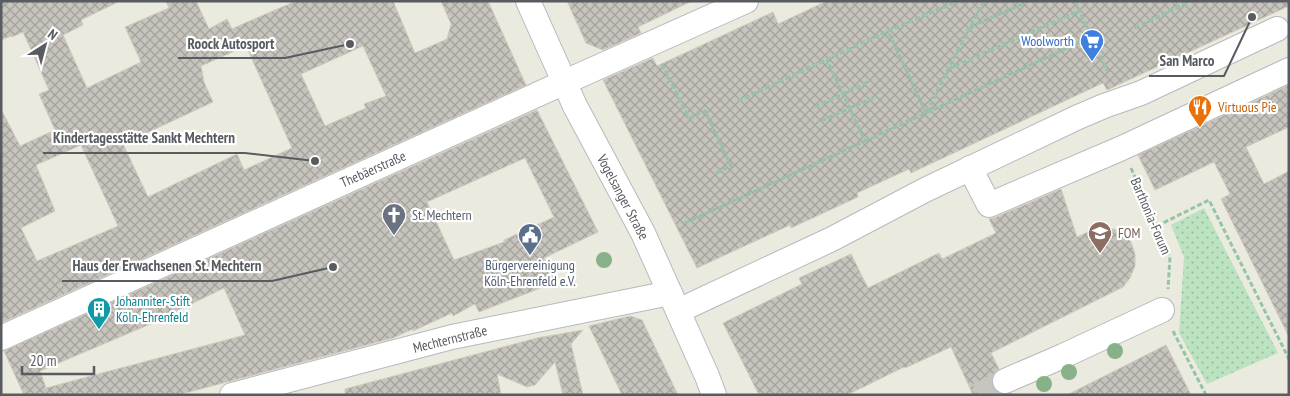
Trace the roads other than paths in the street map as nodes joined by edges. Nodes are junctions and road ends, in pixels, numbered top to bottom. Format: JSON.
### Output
{"nodes":[{"id":1,"x":528,"y":1,"type":"edge"},
{"id":2,"x":746,"y":1,"type":"edge"},
{"id":3,"x":1277,"y":29,"type":"dead end"},
{"id":4,"x":1289,"y":70,"type":"edge"},
{"id":5,"x":565,"y":82,"type":"junction"},
{"id":6,"x":970,"y":168,"type":"junction"},
{"id":7,"x":674,"y":302,"type":"junction"},
{"id":8,"x":1162,"y":310,"type":"road end"},
{"id":9,"x":1,"y":338,"type":"edge"},
{"id":10,"x":1005,"y":381,"type":"tunnel mouth"},
{"id":11,"x":232,"y":395,"type":"edge"},
{"id":12,"x":714,"y":395,"type":"edge"}],
"edges":[{"from":1,"to":5,"type":"street","name":"Vogelsanger Straße"},
{"from":2,"to":5,"type":"street","name":"Thebäerstraße"},
{"from":3,"to":6,"type":"street"},
{"from":4,"to":6,"type":"street"},
{"from":5,"to":7,"type":"street","name":"Vogelsanger Straße"},
{"from":5,"to":9,"type":"street","name":"Thebäerstraße"},
{"from":6,"to":7,"type":"street","name":"Mechternstraße"},
{"from":7,"to":11,"type":"street","name":"Mechternstraße"},
{"from":7,"to":12,"type":"street","name":"Vogelsanger Straße"},
{"from":8,"to":10,"type":"street"}]}
